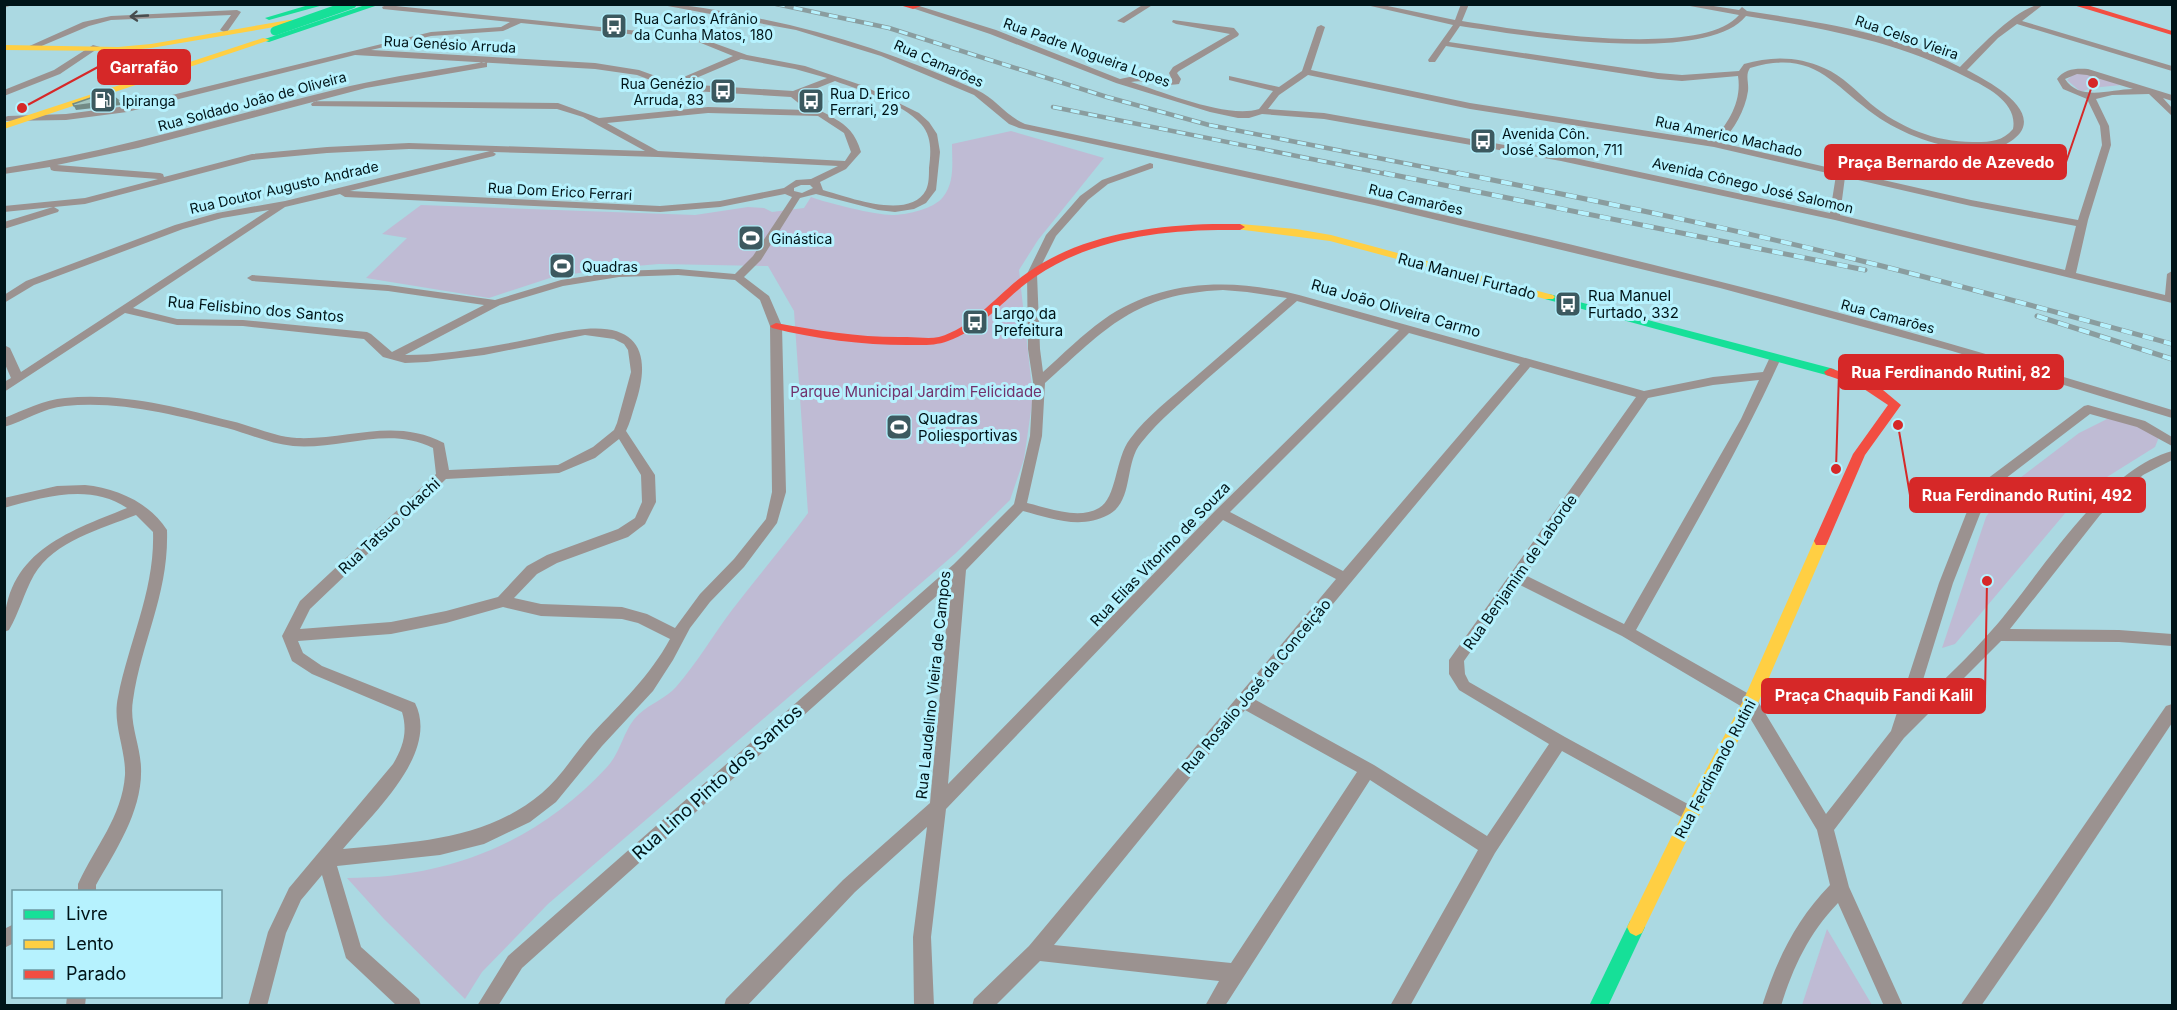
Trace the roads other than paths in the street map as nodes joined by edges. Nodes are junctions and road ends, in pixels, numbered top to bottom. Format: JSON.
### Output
{"nodes":[{"id":1,"x":11,"y":4,"type":"edge"},
{"id":2,"x":322,"y":4,"type":"edge"},
{"id":3,"x":339,"y":4,"type":"edge"},
{"id":4,"x":364,"y":4,"type":"edge"},
{"id":5,"x":661,"y":4,"type":"edge"},
{"id":6,"x":1150,"y":4,"type":"edge"},
{"id":7,"x":1366,"y":4,"type":"edge"},
{"id":8,"x":1465,"y":4,"type":"edge"},
{"id":9,"x":1683,"y":4,"type":"edge"},
{"id":10,"x":1739,"y":4,"type":"edge"},
{"id":11,"x":2040,"y":4,"type":"edge"},
{"id":12,"x":2074,"y":4,"type":"edge"},
{"id":13,"x":385,"y":5,"type":"edge"},
{"id":14,"x":4,"y":6,"type":"edge"},
{"id":15,"x":912,"y":6,"type":"edge"},
{"id":16,"x":350,"y":10,"type":"edge"},
{"id":17,"x":1744,"y":14,"type":"junction"},
{"id":18,"x":520,"y":21,"type":"junction"},
{"id":19,"x":1121,"y":21,"type":"dead end"},
{"id":20,"x":2014,"y":21,"type":"junction"},
{"id":21,"x":1176,"y":22,"type":"dead end"},
{"id":22,"x":1457,"y":24,"type":"junction"},
{"id":23,"x":566,"y":26,"type":"junction"},
{"id":24,"x":1321,"y":27,"type":"dead end"},
{"id":25,"x":503,"y":28,"type":"junction"},
{"id":26,"x":228,"y":29,"type":"junction"},
{"id":27,"x":2172,"y":33,"type":"edge"},
{"id":28,"x":4,"y":42,"type":"edge"},
{"id":29,"x":1442,"y":43,"type":"junction"},
{"id":30,"x":33,"y":46,"type":"junction"},
{"id":31,"x":4,"y":47,"type":"edge"},
{"id":32,"x":94,"y":49,"type":"junction"},
{"id":33,"x":1792,"y":49,"type":"dead end"},
{"id":34,"x":355,"y":52,"type":"junction"},
{"id":35,"x":741,"y":56,"type":"junction"},
{"id":36,"x":1432,"y":60,"type":"dead end"},
{"id":37,"x":1794,"y":60,"type":"junction"},
{"id":38,"x":507,"y":61,"type":"junction"},
{"id":39,"x":2172,"y":69,"type":"edge"},
{"id":40,"x":1962,"y":70,"type":"junction"},
{"id":41,"x":1306,"y":72,"type":"junction"},
{"id":42,"x":1742,"y":73,"type":"junction"},
{"id":43,"x":1232,"y":78,"type":"dead end"},
{"id":44,"x":833,"y":79,"type":"junction"},
{"id":45,"x":1119,"y":81,"type":"junction"},
{"id":46,"x":672,"y":85,"type":"junction"},
{"id":47,"x":1281,"y":90,"type":"junction"},
{"id":48,"x":2152,"y":91,"type":"junction"},
{"id":49,"x":4,"y":93,"type":"edge"},
{"id":50,"x":795,"y":96,"type":"junction"},
{"id":51,"x":2091,"y":98,"type":"junction"},
{"id":52,"x":2172,"y":98,"type":"edge"},
{"id":53,"x":295,"y":105,"type":"junction"},
{"id":54,"x":41,"y":111,"type":"junction"},
{"id":55,"x":1262,"y":111,"type":"junction"},
{"id":56,"x":775,"y":112,"type":"junction"},
{"id":57,"x":819,"y":113,"type":"junction"},
{"id":58,"x":2172,"y":113,"type":"edge"},
{"id":59,"x":1324,"y":116,"type":"joint"},
{"id":60,"x":66,"y":117,"type":"junction"},
{"id":61,"x":10,"y":121,"type":"edge"},
{"id":62,"x":598,"y":121,"type":"junction"},
{"id":63,"x":1714,"y":144,"type":"junction"},
{"id":64,"x":510,"y":150,"type":"junction"},
{"id":65,"x":658,"y":154,"type":"junction"},
{"id":66,"x":847,"y":164,"type":"junction"},
{"id":67,"x":1150,"y":166,"type":"dead end"},
{"id":68,"x":37,"y":167,"type":"junction"},
{"id":69,"x":4,"y":171,"type":"edge"},
{"id":70,"x":1841,"y":174,"type":"junction"},
{"id":71,"x":173,"y":176,"type":"junction"},
{"id":72,"x":814,"y":187,"type":"junction"},
{"id":73,"x":328,"y":193,"type":"junction"},
{"id":74,"x":793,"y":193,"type":"junction"},
{"id":75,"x":85,"y":201,"type":"junction"},
{"id":76,"x":285,"y":204,"type":"junction"},
{"id":77,"x":4,"y":209,"type":"edge"},
{"id":78,"x":1835,"y":217,"type":"junction"},
{"id":79,"x":2082,"y":224,"type":"junction"},
{"id":80,"x":4,"y":226,"type":"edge"},
{"id":81,"x":1032,"y":274,"type":"junction"},
{"id":82,"x":2070,"y":274,"type":"junction"},
{"id":83,"x":2172,"y":274,"type":"edge"},
{"id":84,"x":738,"y":277,"type":"junction"},
{"id":85,"x":252,"y":278,"type":"dead end"},
{"id":86,"x":1295,"y":297,"type":"junction"},
{"id":87,"x":4,"y":300,"type":"edge"},
{"id":88,"x":2171,"y":300,"type":"edge"},
{"id":89,"x":496,"y":303,"type":"junction"},
{"id":90,"x":125,"y":310,"type":"junction"},
{"id":91,"x":776,"y":326,"type":"junction"},
{"id":92,"x":1408,"y":327,"type":"junction"},
{"id":93,"x":4,"y":348,"type":"edge"},
{"id":94,"x":392,"y":357,"type":"junction"},
{"id":95,"x":1775,"y":358,"type":"junction"},
{"id":96,"x":1527,"y":363,"type":"junction"},
{"id":97,"x":1768,"y":375,"type":"junction"},
{"id":98,"x":18,"y":379,"type":"junction"},
{"id":99,"x":1039,"y":382,"type":"junction"},
{"id":100,"x":4,"y":388,"type":"edge"},
{"id":101,"x":1644,"y":395,"type":"junction"},
{"id":102,"x":1895,"y":405,"type":"joint"},
{"id":103,"x":2172,"y":414,"type":"edge"},
{"id":104,"x":4,"y":423,"type":"edge"},
{"id":105,"x":620,"y":431,"type":"junction"},
{"id":106,"x":2172,"y":442,"type":"edge"},
{"id":107,"x":2172,"y":455,"type":"edge"},
{"id":108,"x":443,"y":475,"type":"junction"},
{"id":109,"x":4,"y":503,"type":"edge"},
{"id":110,"x":1020,"y":507,"type":"junction"},
{"id":111,"x":138,"y":509,"type":"junction"},
{"id":112,"x":1221,"y":513,"type":"junction"},
{"id":113,"x":959,"y":568,"type":"junction"},
{"id":114,"x":1516,"y":577,"type":"junction"},
{"id":115,"x":1345,"y":578,"type":"junction"},
{"id":116,"x":503,"y":601,"type":"junction"},
{"id":117,"x":4,"y":626,"type":"edge"},
{"id":118,"x":1627,"y":632,"type":"junction"},
{"id":119,"x":1997,"y":635,"type":"junction"},
{"id":120,"x":289,"y":636,"type":"junction"},
{"id":121,"x":678,"y":636,"type":"junction"},
{"id":122,"x":2172,"y":640,"type":"edge"},
{"id":123,"x":1243,"y":701,"type":"junction"},
{"id":124,"x":1750,"y":703,"type":"junction"},
{"id":125,"x":2172,"y":711,"type":"edge"},
{"id":126,"x":1898,"y":734,"type":"junction"},
{"id":127,"x":1559,"y":741,"type":"junction"},
{"id":128,"x":1368,"y":770,"type":"junction"},
{"id":129,"x":938,"y":806,"type":"junction"},
{"id":130,"x":1691,"y":814,"type":"junction"},
{"id":131,"x":1825,"y":828,"type":"junction"},
{"id":132,"x":1488,"y":847,"type":"junction"},
{"id":133,"x":326,"y":859,"type":"junction"},
{"id":134,"x":1840,"y":888,"type":"junction"},
{"id":135,"x":83,"y":889,"type":"edge"},
{"id":136,"x":1036,"y":952,"type":"junction"},
{"id":137,"x":1234,"y":973,"type":"junction"},
{"id":138,"x":257,"y":1005,"type":"edge"},
{"id":139,"x":412,"y":1005,"type":"edge"},
{"id":140,"x":486,"y":1005,"type":"edge"},
{"id":141,"x":733,"y":1005,"type":"edge"},
{"id":142,"x":924,"y":1005,"type":"edge"},
{"id":143,"x":981,"y":1005,"type":"edge"},
{"id":144,"x":1214,"y":1005,"type":"edge"},
{"id":145,"x":1399,"y":1005,"type":"edge"},
{"id":146,"x":1598,"y":1005,"type":"edge"},
{"id":147,"x":1771,"y":1005,"type":"edge"},
{"id":148,"x":1894,"y":1005,"type":"edge"},
{"id":149,"x":1969,"y":1005,"type":"edge"}],
"edges":[{"from":1,"to":14,"type":"street"},
{"from":2,"to":26,"type":"main road"},
{"from":3,"to":26,"type":"main road"},
{"from":4,"to":32,"type":"main road"},
{"from":5,"to":103,"type":"street","name":"Rua Camarões"},
{"from":6,"to":19,"type":"street"},
{"from":7,"to":22,"type":"street"},
{"from":8,"to":22,"type":"street"},
{"from":9,"to":17,"type":"street","name":"Rua Celso Vieira"},
{"from":10,"to":17,"type":"street"},
{"from":11,"to":20,"type":"street"},
{"from":12,"to":27,"type":"main road"},
{"from":13,"to":16,"type":"main road"},
{"from":13,"to":18,"type":"street"},
{"from":15,"to":45,"type":"street","name":"Rua Padre Nogueira Lopes"},
{"from":16,"to":54,"type":"main road"},
{"from":16,"to":54,"type":"main road","bridge":true},
{"from":17,"to":22,"type":"street"},
{"from":17,"to":40,"type":"street","name":"Rua Celso Vieira"},
{"from":18,"to":23,"type":"street"},
{"from":18,"to":25,"type":"street"},
{"from":20,"to":39,"type":"street"},
{"from":20,"to":40,"type":"street"},
{"from":21,"to":45,"type":"street"},
{"from":22,"to":29,"type":"street"},
{"from":23,"to":25,"type":"street"},
{"from":23,"to":35,"type":"street"},
{"from":24,"to":41,"type":"street"},
{"from":25,"to":34,"type":"street"},
{"from":26,"to":30,"type":"street","one_way":true},
{"from":26,"to":32,"type":"main road"},
{"from":28,"to":30,"type":"main road"},
{"from":29,"to":36,"type":"street"},
{"from":29,"to":42,"type":"street","name":"Rua Celso Vieira"},
{"from":30,"to":31,"type":"main road"},
{"from":30,"to":32,"type":"main road"},
{"from":32,"to":49,"type":"street"},
{"from":33,"to":37,"type":"street"},
{"from":34,"to":38,"type":"street","name":"Rua Genésio Arruda"},
{"from":34,"to":60,"type":"street","name":"Rua Genésio Arruda"},
{"from":35,"to":44,"type":"street"},
{"from":35,"to":46,"type":"street"},
{"from":37,"to":40,"type":"street","name":"Rua Celso Vieira"},
{"from":37,"to":42,"type":"street","name":"Rua Celso Vieira"},
{"from":38,"to":46,"type":"street","name":"Rua Genésio Arruda"},
{"from":38,"to":53,"type":"street","name":"Rua Soldado João de Oliveira"},
{"from":41,"to":47,"type":"street"},
{"from":41,"to":63,"type":"street","name":"Rua Americo Machado"},
{"from":42,"to":63,"type":"street"},
{"from":43,"to":47,"type":"street"},
{"from":44,"to":50,"type":"street","name":"Rua Genésio Arruda"},
{"from":44,"to":72,"type":"street"},
{"from":45,"to":55,"type":"street","name":"Rua Padre Nogueira Lopes"},
{"from":46,"to":50,"type":"street","name":"Rua Genésio Arruda"},
{"from":47,"to":55,"type":"street"},
{"from":48,"to":51,"type":"street"},
{"from":48,"to":51,"type":"street"},
{"from":48,"to":52,"type":"street"},
{"from":48,"to":58,"type":"street"},
{"from":50,"to":56,"type":"street"},
{"from":50,"to":57,"type":"street"},
{"from":51,"to":79,"type":"street"},
{"from":53,"to":62,"type":"street"},
{"from":53,"to":68,"type":"street","name":"Rua Soldado João de Oliveira"},
{"from":54,"to":60,"type":"street","name":"Rua Genésio Arruda"},
{"from":54,"to":61,"type":"main road"},
{"from":55,"to":59,"type":"street","name":"Rua Padre Nogueira Lopes"},
{"from":56,"to":57,"type":"street"},
{"from":56,"to":62,"type":"street"},
{"from":57,"to":66,"type":"street"},
{"from":59,"to":78,"type":"street","name":"Avenida Cônego José Salomon"},
{"from":60,"to":61,"type":"street","name":"Rua Genésio Arruda"},
{"from":62,"to":65,"type":"street"},
{"from":63,"to":70,"type":"street","name":"Rua Americo Machado"},
{"from":64,"to":65,"type":"street"},
{"from":64,"to":71,"type":"street"},
{"from":64,"to":73,"type":"street","name":"Rua Doutor Augusto Andrade"},
{"from":65,"to":66,"type":"street"},
{"from":66,"to":72,"type":"street"},
{"from":67,"to":81,"type":"street"},
{"from":68,"to":69,"type":"street","name":"Rua Soldado João de Oliveira"},
{"from":68,"to":71,"type":"street"},
{"from":70,"to":78,"type":"street"},
{"from":70,"to":79,"type":"street","name":"Rua Americo Machado"},
{"from":71,"to":75,"type":"street"},
{"from":72,"to":74,"type":"street","name":"Rua Dom Erico Ferrari"},
{"from":73,"to":74,"type":"street","name":"Rua Dom Erico Ferrari"},
{"from":73,"to":76,"type":"street","name":"Rua Doutor Augusto Andrade"},
{"from":74,"to":84,"type":"street"},
{"from":75,"to":77,"type":"street"},
{"from":75,"to":80,"type":"street"},
{"from":76,"to":87,"type":"street","name":"Rua Doutor Augusto Andrade"},
{"from":76,"to":90,"type":"street"},
{"from":78,"to":82,"type":"street","name":"Avenida Cônego José Salomon"},
{"from":79,"to":82,"type":"street"},
{"from":81,"to":91,"type":"main road","name":"Rua Manuel Furtado"},
{"from":81,"to":95,"type":"main road","name":"Rua Manuel Furtado"},
{"from":81,"to":99,"type":"street"},
{"from":82,"to":88,"type":"street","name":"Avenida Cônego José Salomon"},
{"from":83,"to":88,"type":"street"},
{"from":84,"to":89,"type":"street"},
{"from":84,"to":91,"type":"street"},
{"from":85,"to":89,"type":"street"},
{"from":86,"to":92,"type":"street","name":"Rua João Oliveira Carmo"},
{"from":86,"to":99,"type":"street","name":"Rua João Oliveira Carmo"},
{"from":86,"to":110,"type":"street"},
{"from":89,"to":94,"type":"street"},
{"from":90,"to":94,"type":"street","name":"Rua Felisbino dos Santos"},
{"from":90,"to":98,"type":"street"},
{"from":91,"to":121,"type":"street"},
{"from":92,"to":96,"type":"street","name":"Rua João Oliveira Carmo"},
{"from":92,"to":112,"type":"street","name":"Rua Elias Vitorino de Souza"},
{"from":93,"to":98,"type":"street"},
{"from":94,"to":105,"type":"street"},
{"from":95,"to":97,"type":"street"},
{"from":95,"to":102,"type":"main road","name":"Rua Manuel Furtado"},
{"from":96,"to":101,"type":"street","name":"Rua João Oliveira Carmo"},
{"from":96,"to":115,"type":"street","name":"Rua Rosalio José da Conceição"},
{"from":97,"to":101,"type":"street","name":"Rua João Oliveira Carmo"},
{"from":97,"to":118,"type":"street"},
{"from":98,"to":100,"type":"street"},
{"from":99,"to":110,"type":"street"},
{"from":101,"to":114,"type":"street","name":"Rua Benjamim de Laborde"},
{"from":102,"to":124,"type":"main road","name":"Rua Ferdinando Rutini"},
{"from":104,"to":108,"type":"street","name":"Rua Tatsuo Okachi"},
{"from":105,"to":108,"type":"street"},
{"from":105,"to":116,"type":"street"},
{"from":106,"to":126,"type":"street"},
{"from":107,"to":119,"type":"street"},
{"from":108,"to":120,"type":"street","name":"Rua Tatsuo Okachi"},
{"from":109,"to":111,"type":"street"},
{"from":110,"to":113,"type":"street","name":"Rua Laudelino Vieira de Campos"},
{"from":111,"to":117,"type":"street"},
{"from":111,"to":135,"type":"street"},
{"from":112,"to":115,"type":"street"},
{"from":112,"to":129,"type":"street","name":"Rua Elias Vitorino de Souza"},
{"from":113,"to":129,"type":"street","name":"Rua Laudelino Vieira de Campos"},
{"from":113,"to":140,"type":"street","name":"Rua Lino Pinto dos Santos"},
{"from":114,"to":118,"type":"street"},
{"from":114,"to":127,"type":"street","name":"Rua Benjamim de Laborde"},
{"from":115,"to":123,"type":"street","name":"Rua Rosalio José da Conceição"},
{"from":116,"to":120,"type":"street"},
{"from":116,"to":121,"type":"street"},
{"from":118,"to":124,"type":"street"},
{"from":119,"to":122,"type":"street"},
{"from":119,"to":126,"type":"street"},
{"from":120,"to":133,"type":"street"},
{"from":121,"to":133,"type":"street"},
{"from":123,"to":128,"type":"street"},
{"from":123,"to":136,"type":"street","name":"Rua Rosalio José da Conceição"},
{"from":124,"to":130,"type":"main road","name":"Rua Ferdinando Rutini"},
{"from":124,"to":131,"type":"street"},
{"from":125,"to":149,"type":"street"},
{"from":126,"to":131,"type":"street"},
{"from":127,"to":130,"type":"street","name":"Rua Benjamim de Laborde"},
{"from":127,"to":132,"type":"street"},
{"from":128,"to":132,"type":"street"},
{"from":128,"to":137,"type":"street"},
{"from":129,"to":141,"type":"street"},
{"from":129,"to":142,"type":"street","name":"Rua Laudelino Vieira de Campos"},
{"from":130,"to":146,"type":"main road","name":"Rua Ferdinando Rutini"},
{"from":131,"to":134,"type":"street"},
{"from":132,"to":145,"type":"street"},
{"from":133,"to":138,"type":"street"},
{"from":133,"to":139,"type":"street"},
{"from":134,"to":147,"type":"street"},
{"from":134,"to":148,"type":"street"},
{"from":136,"to":137,"type":"street"},
{"from":136,"to":143,"type":"street","name":"Rua Rosalio José da Conceição"},
{"from":137,"to":144,"type":"street"}]}
